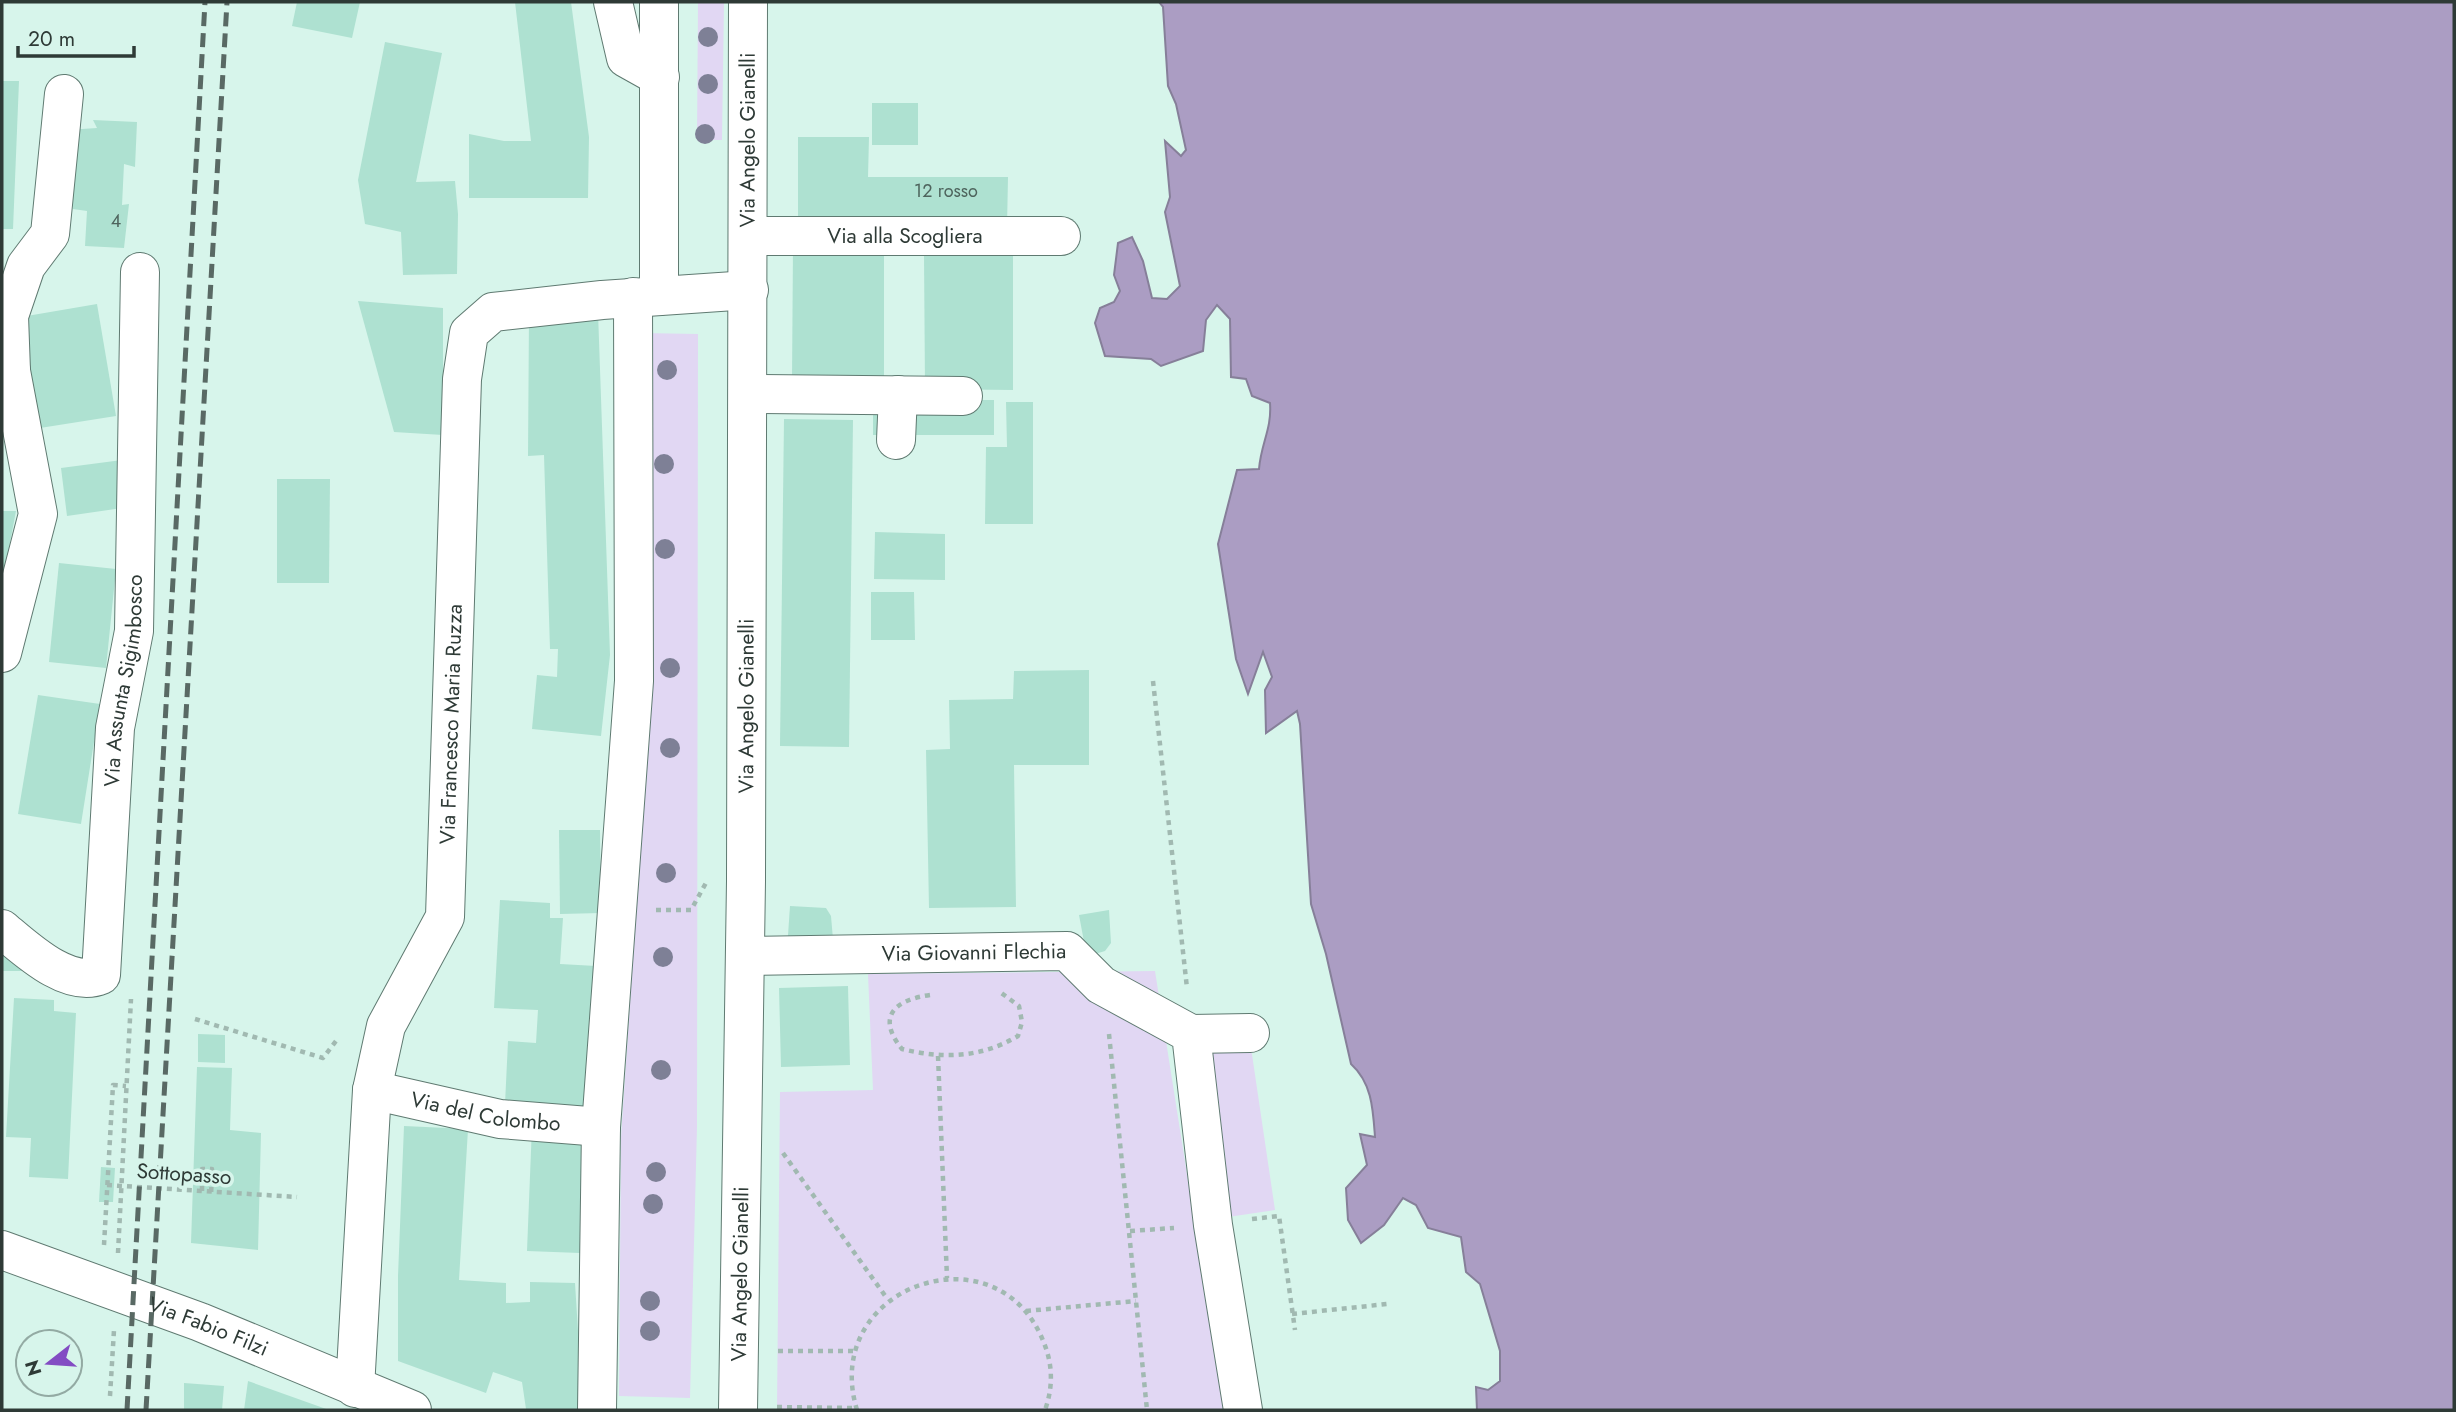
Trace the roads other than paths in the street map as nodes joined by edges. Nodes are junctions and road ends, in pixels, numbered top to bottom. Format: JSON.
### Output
{"nodes":[{"id":1,"x":613,"y":2,"type":"edge"},
{"id":2,"x":659,"y":2,"type":"edge"},
{"id":3,"x":748,"y":2,"type":"edge"},
{"id":4,"x":660,"y":77,"type":"junction"},
{"id":5,"x":64,"y":94,"type":"dead end"},
{"id":6,"x":749,"y":236,"type":"junction"},
{"id":7,"x":1061,"y":236,"type":"dead end"},
{"id":8,"x":140,"y":272,"type":"dead end"},
{"id":9,"x":749,"y":290,"type":"junction"},
{"id":10,"x":646,"y":296,"type":"junction"},
{"id":11,"x":6,"y":371,"type":"edge"},
{"id":12,"x":750,"y":394,"type":"junction"},
{"id":13,"x":898,"y":395,"type":"junction"},
{"id":14,"x":963,"y":396,"type":"dead end"},
{"id":15,"x":896,"y":440,"type":"dead end"},
{"id":16,"x":7,"y":603,"type":"edge"},
{"id":17,"x":2,"y":653,"type":"edge"},
{"id":18,"x":2,"y":929,"type":"edge"},
{"id":19,"x":746,"y":956,"type":"junction"},
{"id":20,"x":1250,"y":1033,"type":"dead end"},
{"id":21,"x":1191,"y":1034,"type":"junction"},
{"id":22,"x":372,"y":1090,"type":"junction"},
{"id":23,"x":601,"y":1127,"type":"junction"},
{"id":24,"x":2,"y":1250,"type":"edge"},
{"id":25,"x":355,"y":1388,"type":"junction"},
{"id":26,"x":738,"y":1409,"type":"edge"},
{"id":27,"x":412,"y":1410,"type":"edge"},
{"id":28,"x":597,"y":1410,"type":"edge"},
{"id":29,"x":1243,"y":1410,"type":"edge"}],
"edges":[{"from":1,"to":4,"type":"street"},
{"from":2,"to":4,"type":"street"},
{"from":3,"to":6,"type":"street","name":"Via Angelo Gianelli"},
{"from":4,"to":10,"type":"street"},
{"from":5,"to":11,"type":"street"},
{"from":6,"to":7,"type":"street","name":"Via alla Scogliera"},
{"from":6,"to":9,"type":"street","name":"Via Angelo Gianelli"},
{"from":8,"to":18,"type":"street","name":"Via Assunta Sigimbosco"},
{"from":9,"to":10,"type":"street","name":"Via Francesco Maria Ruzza"},
{"from":9,"to":12,"type":"street","name":"Via Angelo Gianelli"},
{"from":10,"to":22,"type":"street","name":"Via Francesco Maria Ruzza"},
{"from":10,"to":23,"type":"street"},
{"from":11,"to":16,"type":"street"},
{"from":12,"to":13,"type":"street"},
{"from":12,"to":19,"type":"street","name":"Via Angelo Gianelli"},
{"from":13,"to":14,"type":"street"},
{"from":13,"to":15,"type":"street"},
{"from":16,"to":17,"type":"street"},
{"from":19,"to":21,"type":"street","name":"Via Giovanni Flechia"},
{"from":19,"to":26,"type":"street","name":"Via Angelo Gianelli"},
{"from":20,"to":21,"type":"street"},
{"from":21,"to":29,"type":"street"},
{"from":22,"to":23,"type":"street","name":"Via del Colombo"},
{"from":22,"to":25,"type":"street","name":"Via Francesco Maria Ruzza"},
{"from":23,"to":28,"type":"street"},
{"from":24,"to":25,"type":"street","name":"Via Fabio Filzi"},
{"from":25,"to":27,"type":"street","name":"Via Fabio Filzi"}]}
